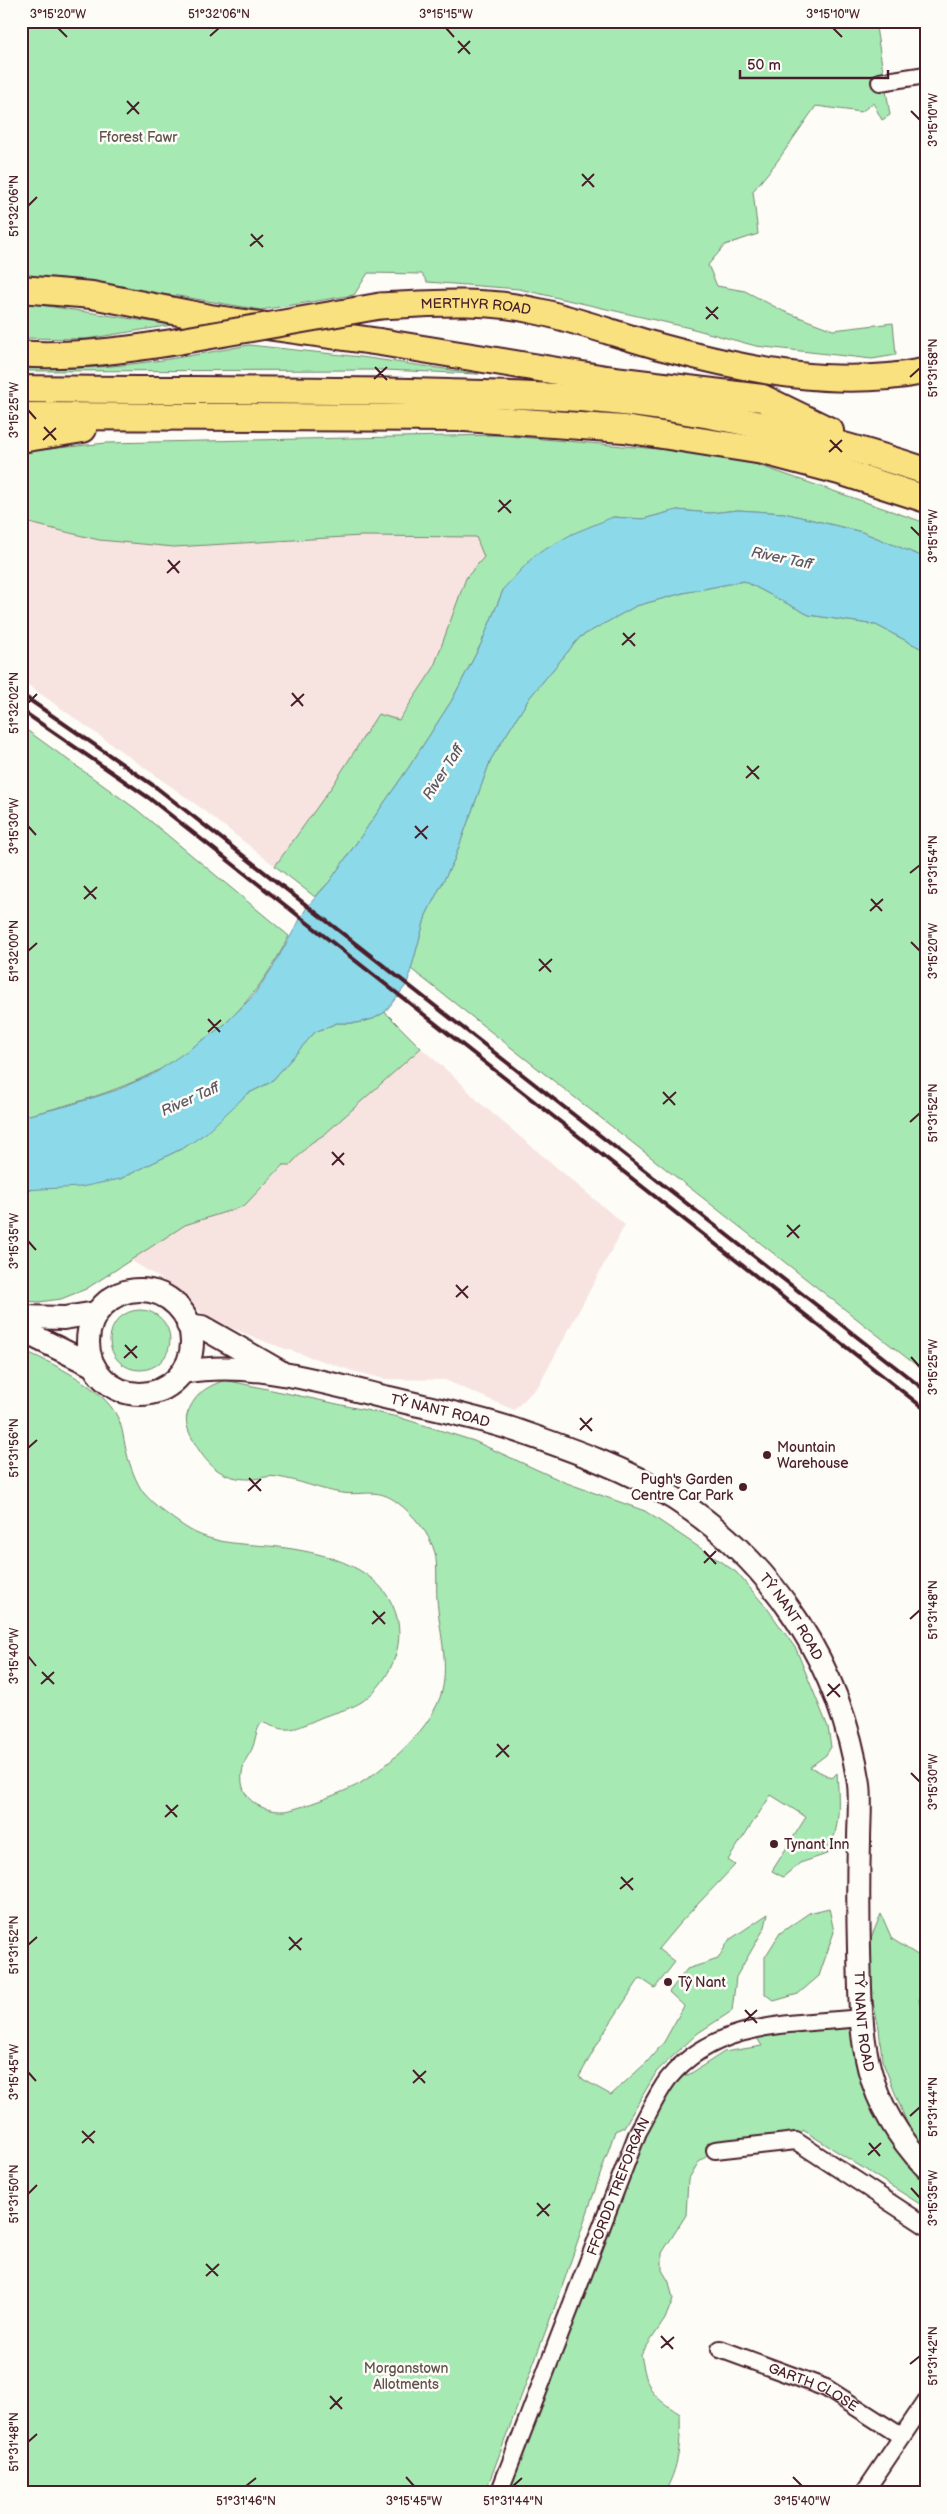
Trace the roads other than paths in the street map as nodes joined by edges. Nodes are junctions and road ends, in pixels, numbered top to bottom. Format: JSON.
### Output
{"nodes":[{"id":1,"x":926,"y":75,"type":"edge"},
{"id":2,"x":880,"y":82,"type":"dead end"},
{"id":3,"x":21,"y":289,"type":"edge"},
{"id":4,"x":21,"y":354,"type":"edge"},
{"id":5,"x":926,"y":371,"type":"edge"},
{"id":6,"x":21,"y":389,"type":"edge"},
{"id":7,"x":21,"y":416,"type":"edge"},
{"id":8,"x":148,"y":418,"type":"junction"},
{"id":9,"x":21,"y":439,"type":"edge"},
{"id":10,"x":885,"y":458,"type":"junction"},
{"id":11,"x":926,"y":471,"type":"edge"},
{"id":12,"x":926,"y":499,"type":"edge"},
{"id":13,"x":96,"y":1313,"type":"junction"},
{"id":14,"x":21,"y":1317,"type":"edge"},
{"id":15,"x":188,"y":1325,"type":"junction"},
{"id":16,"x":21,"y":1330,"type":"edge"},
{"id":17,"x":92,"y":1365,"type":"junction"},
{"id":18,"x":183,"y":1372,"type":"junction"},
{"id":19,"x":282,"y":1373,"type":"junction"},
{"id":20,"x":861,"y":2018,"type":"junction"},
{"id":21,"x":715,"y":2150,"type":"dead end"},
{"id":22,"x":926,"y":2167,"type":"edge"},
{"id":23,"x":926,"y":2226,"type":"edge"},
{"id":24,"x":720,"y":2349,"type":"dead end"},
{"id":25,"x":926,"y":2401,"type":"edge"},
{"id":26,"x":901,"y":2436,"type":"junction"},
{"id":27,"x":499,"y":2493,"type":"edge"},
{"id":28,"x":864,"y":2493,"type":"edge"}],
"edges":[{"from":1,"to":2,"type":"street"},
{"from":3,"to":10,"type":"highway"},
{"from":4,"to":5,"type":"main road","name":"MERTHYR ROAD","bridge":true},
{"from":6,"to":10,"type":"highway"},
{"from":7,"to":8,"type":"highway"},
{"from":8,"to":9,"type":"highway"},
{"from":8,"to":12,"type":"highway"},
{"from":10,"to":11,"type":"highway"},
{"from":13,"to":14,"type":"main road"},
{"from":13,"to":15,"type":"main road"},
{"from":13,"to":17,"type":"main road"},
{"from":15,"to":18,"type":"main road"},
{"from":15,"to":19,"type":"main road","name":"TŶ NANT ROAD"},
{"from":16,"to":17,"type":"main road","name":"TŶ NANT ROAD"},
{"from":17,"to":18,"type":"main road","name":"TŶ NANT ROAD"},
{"from":18,"to":19,"type":"main road","name":"TŶ NANT ROAD"},
{"from":19,"to":20,"type":"main road","name":"TŶ NANT ROAD"},
{"from":20,"to":22,"type":"main road","name":"TŶ NANT ROAD"},
{"from":20,"to":27,"type":"street","name":"FFORDD TREFORGAN"},
{"from":21,"to":23,"type":"street"},
{"from":24,"to":26,"type":"street","name":"GARTH CLOSE"},
{"from":25,"to":26,"type":"street"},
{"from":26,"to":28,"type":"street"}]}
